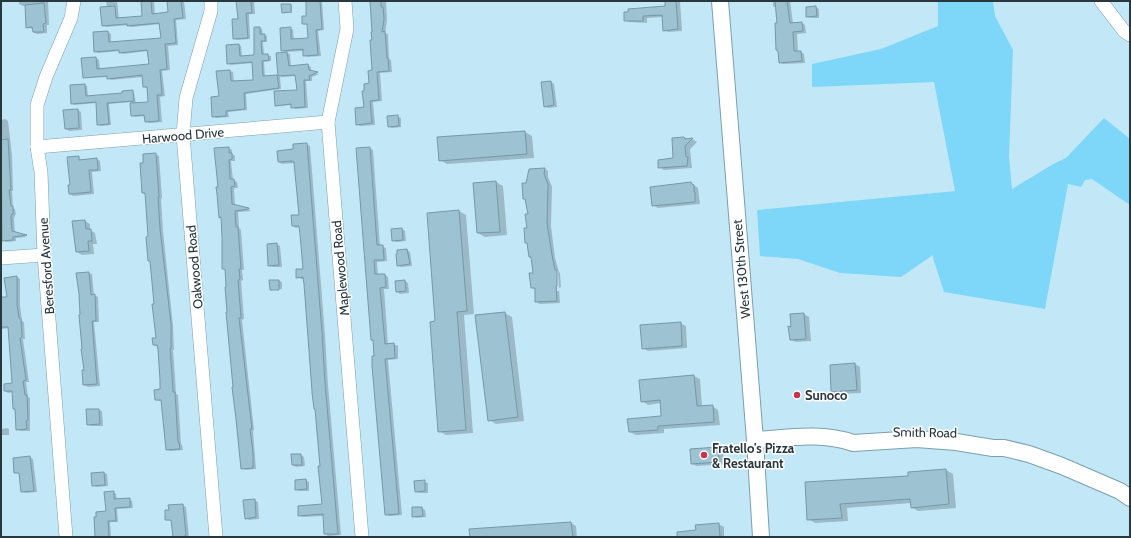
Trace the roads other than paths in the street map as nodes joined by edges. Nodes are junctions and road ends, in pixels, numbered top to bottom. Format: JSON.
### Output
{"nodes":[{"id":1,"x":74,"y":1,"type":"edge"},
{"id":2,"x":211,"y":1,"type":"edge"},
{"id":3,"x":345,"y":1,"type":"edge"},
{"id":4,"x":720,"y":1,"type":"edge"},
{"id":5,"x":1101,"y":1,"type":"edge"},
{"id":6,"x":1130,"y":35,"type":"edge"},
{"id":7,"x":328,"y":122,"type":"junction"},
{"id":8,"x":183,"y":135,"type":"junction"},
{"id":9,"x":37,"y":147,"type":"junction"},
{"id":10,"x":44,"y":255,"type":"junction"},
{"id":11,"x":1,"y":258,"type":"edge"},
{"id":12,"x":755,"y":440,"type":"junction"},
{"id":13,"x":1130,"y":498,"type":"edge"},
{"id":14,"x":66,"y":537,"type":"edge"},
{"id":15,"x":216,"y":537,"type":"edge"},
{"id":16,"x":362,"y":537,"type":"edge"},
{"id":17,"x":761,"y":537,"type":"edge"}],
"edges":[{"from":1,"to":9,"type":"street","name":"Beresford Avenue"},
{"from":2,"to":8,"type":"street","name":"Oakwood Road"},
{"from":3,"to":7,"type":"street","name":"Maplewood Road"},
{"from":4,"to":12,"type":"main road","name":"West 130th Street"},
{"from":5,"to":6,"type":"street"},
{"from":7,"to":8,"type":"street","name":"Harwood Drive"},
{"from":7,"to":16,"type":"street","name":"Maplewood Road"},
{"from":8,"to":9,"type":"street","name":"Harwood Drive"},
{"from":8,"to":15,"type":"street","name":"Oakwood Road"},
{"from":9,"to":10,"type":"street","name":"Beresford Avenue"},
{"from":10,"to":11,"type":"street"},
{"from":10,"to":14,"type":"street","name":"Beresford Avenue"},
{"from":12,"to":13,"type":"main road","name":"Smith Road"},
{"from":12,"to":17,"type":"main road","name":"West 130th Street"}]}
